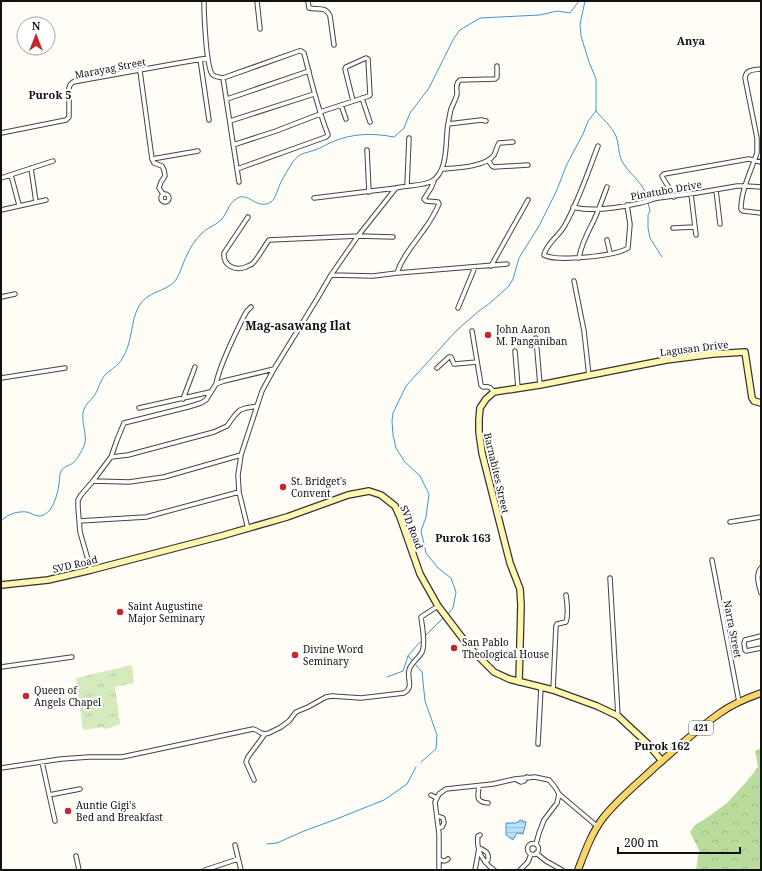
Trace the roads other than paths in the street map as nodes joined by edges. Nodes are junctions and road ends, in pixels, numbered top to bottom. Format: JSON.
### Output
{"nodes":[{"id":1,"x":204,"y":1,"type":"edge"},
{"id":2,"x":257,"y":1,"type":"edge"},
{"id":3,"x":308,"y":1,"type":"edge"},
{"id":4,"x":260,"y":29,"type":"dead end"},
{"id":5,"x":334,"y":45,"type":"dead end"},
{"id":6,"x":208,"y":58,"type":"junction"},
{"id":7,"x":200,"y":59,"type":"junction"},
{"id":8,"x":496,"y":66,"type":"dead end"},
{"id":9,"x":761,"y":70,"type":"edge"},
{"id":10,"x":140,"y":71,"type":"junction"},
{"id":11,"x":309,"y":71,"type":"junction"},
{"id":12,"x":223,"y":78,"type":"junction"},
{"id":13,"x":314,"y":94,"type":"junction"},
{"id":14,"x":362,"y":98,"type":"junction"},
{"id":15,"x":227,"y":99,"type":"junction"},
{"id":16,"x":353,"y":102,"type":"junction"},
{"id":17,"x":341,"y":105,"type":"junction"},
{"id":18,"x":320,"y":114,"type":"junction"},
{"id":19,"x":209,"y":120,"type":"dead end"},
{"id":20,"x":346,"y":120,"type":"dead end"},
{"id":21,"x":230,"y":121,"type":"junction"},
{"id":22,"x":486,"y":121,"type":"dead end"},
{"id":23,"x":370,"y":122,"type":"dead end"},
{"id":24,"x":448,"y":124,"type":"junction"},
{"id":25,"x":1,"y":133,"type":"edge"},
{"id":26,"x":409,"y":138,"type":"dead end"},
{"id":27,"x":513,"y":142,"type":"dead end"},
{"id":28,"x":234,"y":145,"type":"junction"},
{"id":29,"x":598,"y":146,"type":"dead end"},
{"id":30,"x":367,"y":150,"type":"dead end"},
{"id":31,"x":198,"y":151,"type":"dead end"},
{"id":32,"x":152,"y":159,"type":"junction"},
{"id":33,"x":488,"y":160,"type":"junction"},
{"id":34,"x":53,"y":161,"type":"dead end"},
{"id":35,"x":754,"y":161,"type":"junction"},
{"id":36,"x":761,"y":162,"type":"edge"},
{"id":37,"x":528,"y":165,"type":"dead end"},
{"id":38,"x":31,"y":168,"type":"junction"},
{"id":39,"x":237,"y":169,"type":"junction"},
{"id":40,"x":442,"y":169,"type":"junction"},
{"id":41,"x":11,"y":175,"type":"junction"},
{"id":42,"x":1,"y":178,"type":"edge"},
{"id":43,"x":434,"y":180,"type":"junction"},
{"id":44,"x":238,"y":182,"type":"dead end"},
{"id":45,"x":407,"y":186,"type":"junction"},
{"id":46,"x":746,"y":186,"type":"junction"},
{"id":47,"x":608,"y":187,"type":"dead end"},
{"id":48,"x":761,"y":187,"type":"edge"},
{"id":49,"x":396,"y":188,"type":"junction"},
{"id":50,"x":716,"y":190,"type":"junction"},
{"id":51,"x":369,"y":192,"type":"junction"},
{"id":52,"x":163,"y":194,"type":"dead end"},
{"id":53,"x":691,"y":194,"type":"junction"},
{"id":54,"x":674,"y":197,"type":"junction"},
{"id":55,"x":314,"y":198,"type":"dead end"},
{"id":56,"x":46,"y":200,"type":"dead end"},
{"id":57,"x":528,"y":200,"type":"dead end"},
{"id":58,"x":36,"y":202,"type":"junction"},
{"id":59,"x":627,"y":205,"type":"junction"},
{"id":60,"x":19,"y":206,"type":"junction"},
{"id":61,"x":573,"y":207,"type":"junction"},
{"id":62,"x":599,"y":209,"type":"junction"},
{"id":63,"x":1,"y":210,"type":"edge"},
{"id":64,"x":761,"y":213,"type":"edge"},
{"id":65,"x":248,"y":217,"type":"dead end"},
{"id":66,"x":720,"y":224,"type":"dead end"},
{"id":67,"x":695,"y":227,"type":"junction"},
{"id":68,"x":673,"y":228,"type":"dead end"},
{"id":69,"x":696,"y":235,"type":"dead end"},
{"id":70,"x":358,"y":236,"type":"junction"},
{"id":71,"x":393,"y":237,"type":"dead end"},
{"id":72,"x":608,"y":240,"type":"dead end"},
{"id":73,"x":610,"y":254,"type":"junction"},
{"id":74,"x":579,"y":258,"type":"junction"},
{"id":75,"x":507,"y":264,"type":"dead end"},
{"id":76,"x":491,"y":266,"type":"junction"},
{"id":77,"x":474,"y":267,"type":"junction"},
{"id":78,"x":396,"y":273,"type":"junction"},
{"id":79,"x":331,"y":275,"type":"junction"},
{"id":80,"x":574,"y":281,"type":"dead end"},
{"id":81,"x":15,"y":294,"type":"dead end"},
{"id":82,"x":1,"y":297,"type":"edge"},
{"id":83,"x":251,"y":307,"type":"dead end"},
{"id":84,"x":458,"y":308,"type":"dead end"},
{"id":85,"x":472,"y":331,"type":"dead end"},
{"id":86,"x":536,"y":338,"type":"dead end"},
{"id":87,"x":514,"y":352,"type":"dead end"},
{"id":88,"x":477,"y":362,"type":"junction"},
{"id":89,"x":195,"y":367,"type":"dead end"},
{"id":90,"x":65,"y":368,"type":"dead end"},
{"id":91,"x":437,"y":368,"type":"dead end"},
{"id":92,"x":274,"y":369,"type":"junction"},
{"id":93,"x":589,"y":376,"type":"junction"},
{"id":94,"x":1,"y":378,"type":"edge"},
{"id":95,"x":216,"y":384,"type":"junction"},
{"id":96,"x":540,"y":385,"type":"junction"},
{"id":97,"x":518,"y":388,"type":"junction"},
{"id":98,"x":210,"y":392,"type":"junction"},
{"id":99,"x":494,"y":392,"type":"junction"},
{"id":100,"x":183,"y":399,"type":"junction"},
{"id":101,"x":761,"y":402,"type":"edge"},
{"id":102,"x":257,"y":406,"type":"junction"},
{"id":103,"x":139,"y":408,"type":"dead end"},
{"id":104,"x":241,"y":456,"type":"junction"},
{"id":105,"x":111,"y":457,"type":"junction"},
{"id":106,"x":93,"y":481,"type":"junction"},
{"id":107,"x":239,"y":492,"type":"junction"},
{"id":108,"x":761,"y":517,"type":"edge"},
{"id":109,"x":79,"y":521,"type":"junction"},
{"id":110,"x":730,"y":522,"type":"dead end"},
{"id":111,"x":248,"y":529,"type":"junction"},
{"id":112,"x":712,"y":560,"type":"dead end"},
{"id":113,"x":761,"y":568,"type":"edge"},
{"id":114,"x":90,"y":570,"type":"junction"},
{"id":115,"x":610,"y":578,"type":"dead end"},
{"id":116,"x":1,"y":585,"type":"edge"},
{"id":117,"x":761,"y":593,"type":"edge"},
{"id":118,"x":566,"y":595,"type":"dead end"},
{"id":119,"x":438,"y":606,"type":"junction"},
{"id":120,"x":761,"y":636,"type":"edge"},
{"id":121,"x":761,"y":648,"type":"edge"},
{"id":122,"x":72,"y":657,"type":"dead end"},
{"id":123,"x":1,"y":667,"type":"edge"},
{"id":124,"x":519,"y":682,"type":"junction"},
{"id":125,"x":541,"y":687,"type":"junction"},
{"id":126,"x":554,"y":690,"type":"junction"},
{"id":127,"x":761,"y":693,"type":"edge"},
{"id":128,"x":739,"y":702,"type":"junction"},
{"id":129,"x":618,"y":716,"type":"junction"},
{"id":130,"x":264,"y":734,"type":"junction"},
{"id":131,"x":538,"y":744,"type":"dead end"},
{"id":132,"x":662,"y":761,"type":"junction"},
{"id":133,"x":42,"y":762,"type":"junction"},
{"id":134,"x":1,"y":768,"type":"edge"},
{"id":135,"x":254,"y":780,"type":"dead end"},
{"id":136,"x":479,"y":786,"type":"junction"},
{"id":137,"x":80,"y":789,"type":"dead end"},
{"id":138,"x":559,"y":794,"type":"junction"},
{"id":139,"x":49,"y":795,"type":"junction"},
{"id":140,"x":432,"y":795,"type":"dead end"},
{"id":141,"x":437,"y":798,"type":"junction"},
{"id":142,"x":488,"y":804,"type":"dead end"},
{"id":143,"x":55,"y":821,"type":"dead end"},
{"id":144,"x":598,"y":826,"type":"junction"},
{"id":145,"x":480,"y":836,"type":"dead end"},
{"id":146,"x":536,"y":844,"type":"junction"},
{"id":147,"x":235,"y":846,"type":"dead end"},
{"id":148,"x":479,"y":848,"type":"junction"},
{"id":149,"x":531,"y":854,"type":"junction"},
{"id":150,"x":536,"y":854,"type":"junction"},
{"id":151,"x":76,"y":856,"type":"dead end"},
{"id":152,"x":238,"y":859,"type":"junction"},
{"id":153,"x":439,"y":859,"type":"junction"},
{"id":154,"x":448,"y":859,"type":"dead end"},
{"id":155,"x":485,"y":862,"type":"junction"},
{"id":156,"x":216,"y":868,"type":"edge"},
{"id":157,"x":80,"y":870,"type":"edge"},
{"id":158,"x":206,"y":870,"type":"edge"},
{"id":159,"x":241,"y":870,"type":"edge"},
{"id":160,"x":439,"y":870,"type":"edge"},
{"id":161,"x":475,"y":870,"type":"edge"},
{"id":162,"x":494,"y":870,"type":"edge"},
{"id":163,"x":520,"y":870,"type":"edge"},
{"id":164,"x":562,"y":870,"type":"edge"},
{"id":165,"x":579,"y":870,"type":"edge"}],
"edges":[{"from":1,"to":6,"type":"street"},
{"from":2,"to":4,"type":"street"},
{"from":3,"to":5,"type":"street"},
{"from":6,"to":7,"type":"street","name":"Marayag Street"},
{"from":6,"to":12,"type":"street"},
{"from":7,"to":10,"type":"street","name":"Marayag Street"},
{"from":7,"to":19,"type":"street"},
{"from":8,"to":24,"type":"street"},
{"from":9,"to":35,"type":"street"},
{"from":10,"to":25,"type":"street","name":"Marayag Street"},
{"from":10,"to":32,"type":"street"},
{"from":11,"to":12,"type":"street"},
{"from":11,"to":13,"type":"street"},
{"from":11,"to":15,"type":"street"},
{"from":12,"to":15,"type":"street"},
{"from":13,"to":18,"type":"street"},
{"from":13,"to":21,"type":"street"},
{"from":14,"to":16,"type":"street"},
{"from":14,"to":16,"type":"street"},
{"from":14,"to":23,"type":"street"},
{"from":15,"to":21,"type":"street"},
{"from":16,"to":17,"type":"street"},
{"from":17,"to":18,"type":"street"},
{"from":17,"to":20,"type":"street"},
{"from":18,"to":28,"type":"street"},
{"from":18,"to":39,"type":"street"},
{"from":21,"to":28,"type":"street"},
{"from":22,"to":24,"type":"street"},
{"from":24,"to":40,"type":"street"},
{"from":26,"to":45,"type":"street"},
{"from":27,"to":33,"type":"street"},
{"from":28,"to":39,"type":"street"},
{"from":29,"to":61,"type":"street"},
{"from":30,"to":51,"type":"street"},
{"from":31,"to":32,"type":"street"},
{"from":32,"to":52,"type":"street"},
{"from":33,"to":37,"type":"street"},
{"from":33,"to":40,"type":"street"},
{"from":34,"to":38,"type":"street"},
{"from":35,"to":36,"type":"street"},
{"from":35,"to":46,"type":"street"},
{"from":35,"to":54,"type":"street"},
{"from":38,"to":41,"type":"street"},
{"from":38,"to":58,"type":"street"},
{"from":39,"to":44,"type":"street"},
{"from":40,"to":43,"type":"street"},
{"from":41,"to":42,"type":"street"},
{"from":41,"to":60,"type":"street"},
{"from":43,"to":45,"type":"street"},
{"from":43,"to":78,"type":"street"},
{"from":45,"to":49,"type":"street"},
{"from":46,"to":48,"type":"street","name":"Pinatubo Drive"},
{"from":46,"to":50,"type":"street","name":"Pinatubo Drive"},
{"from":46,"to":64,"type":"street"},
{"from":47,"to":62,"type":"street"},
{"from":49,"to":51,"type":"street"},
{"from":49,"to":70,"type":"street"},
{"from":50,"to":53,"type":"street","name":"Pinatubo Drive"},
{"from":50,"to":66,"type":"street"},
{"from":51,"to":55,"type":"street"},
{"from":53,"to":54,"type":"street","name":"Pinatubo Drive"},
{"from":53,"to":67,"type":"street"},
{"from":54,"to":59,"type":"street","name":"Pinatubo Drive"},
{"from":56,"to":58,"type":"street"},
{"from":57,"to":76,"type":"street"},
{"from":58,"to":60,"type":"street"},
{"from":59,"to":62,"type":"street","name":"Pinatubo Drive"},
{"from":59,"to":73,"type":"street"},
{"from":60,"to":63,"type":"street"},
{"from":61,"to":62,"type":"street","name":"Pinatubo Drive"},
{"from":61,"to":74,"type":"street"},
{"from":62,"to":74,"type":"street"},
{"from":65,"to":70,"type":"street"},
{"from":67,"to":68,"type":"street"},
{"from":67,"to":69,"type":"street"},
{"from":70,"to":71,"type":"street"},
{"from":70,"to":79,"type":"street"},
{"from":72,"to":73,"type":"street"},
{"from":73,"to":74,"type":"street"},
{"from":75,"to":76,"type":"street"},
{"from":76,"to":77,"type":"street"},
{"from":77,"to":78,"type":"street"},
{"from":77,"to":84,"type":"street"},
{"from":78,"to":79,"type":"street"},
{"from":79,"to":92,"type":"street"},
{"from":80,"to":93,"type":"street"},
{"from":81,"to":82,"type":"street"},
{"from":83,"to":95,"type":"street"},
{"from":85,"to":88,"type":"street"},
{"from":86,"to":96,"type":"street"},
{"from":87,"to":97,"type":"street"},
{"from":88,"to":91,"type":"street"},
{"from":88,"to":99,"type":"street"},
{"from":89,"to":100,"type":"street"},
{"from":90,"to":94,"type":"street"},
{"from":92,"to":95,"type":"street"},
{"from":92,"to":102,"type":"street"},
{"from":93,"to":96,"type":"main road"},
{"from":93,"to":101,"type":"main road","name":"Lagusan Drive"},
{"from":95,"to":98,"type":"street"},
{"from":96,"to":97,"type":"main road"},
{"from":97,"to":99,"type":"main road"},
{"from":98,"to":100,"type":"street"},
{"from":98,"to":105,"type":"street"},
{"from":99,"to":124,"type":"main road","name":"Barnabites Street"},
{"from":100,"to":103,"type":"street"},
{"from":102,"to":104,"type":"street"},
{"from":102,"to":105,"type":"street"},
{"from":104,"to":106,"type":"street"},
{"from":104,"to":107,"type":"street"},
{"from":105,"to":106,"type":"street"},
{"from":106,"to":109,"type":"street"},
{"from":107,"to":109,"type":"street"},
{"from":107,"to":111,"type":"street"},
{"from":108,"to":110,"type":"street"},
{"from":109,"to":114,"type":"street"},
{"from":111,"to":114,"type":"main road","name":"SVD Road"},
{"from":111,"to":119,"type":"main road","name":"SVD Road"},
{"from":112,"to":128,"type":"street","name":"Narra Street"},
{"from":113,"to":117,"type":"street"},
{"from":114,"to":116,"type":"main road","name":"SVD Road"},
{"from":115,"to":129,"type":"street"},
{"from":118,"to":126,"type":"street"},
{"from":119,"to":124,"type":"main road","name":"SVD Road"},
{"from":119,"to":130,"type":"street"},
{"from":120,"to":121,"type":"street"},
{"from":122,"to":123,"type":"street"},
{"from":124,"to":125,"type":"main road","name":"SVD Road"},
{"from":125,"to":126,"type":"main road","name":"SVD Road"},
{"from":125,"to":131,"type":"street"},
{"from":126,"to":129,"type":"main road","name":"SVD Road"},
{"from":127,"to":128,"type":"main road","number":"421"},
{"from":128,"to":132,"type":"main road","number":"421"},
{"from":129,"to":132,"type":"main road","name":"SVD Road"},
{"from":130,"to":133,"type":"street"},
{"from":130,"to":135,"type":"street"},
{"from":132,"to":144,"type":"main road","number":"421"},
{"from":133,"to":134,"type":"street"},
{"from":133,"to":139,"type":"street"},
{"from":136,"to":138,"type":"street"},
{"from":136,"to":141,"type":"street"},
{"from":136,"to":142,"type":"street"},
{"from":137,"to":139,"type":"street"},
{"from":138,"to":144,"type":"street"},
{"from":138,"to":146,"type":"street"},
{"from":139,"to":143,"type":"street"},
{"from":140,"to":141,"type":"street"},
{"from":141,"to":153,"type":"street"},
{"from":144,"to":165,"type":"main road","number":"421"},
{"from":145,"to":148,"type":"street"},
{"from":146,"to":149,"type":"street"},
{"from":146,"to":150,"type":"street"},
{"from":147,"to":152,"type":"street"},
{"from":148,"to":155,"type":"street"},
{"from":148,"to":155,"type":"street"},
{"from":148,"to":161,"type":"street"},
{"from":149,"to":150,"type":"street"},
{"from":149,"to":163,"type":"street"},
{"from":150,"to":164,"type":"street"},
{"from":151,"to":157,"type":"street"},
{"from":152,"to":156,"type":"street"},
{"from":152,"to":159,"type":"street"},
{"from":153,"to":154,"type":"street"},
{"from":153,"to":160,"type":"street"},
{"from":155,"to":162,"type":"street"},
{"from":156,"to":158,"type":"street"}]}
